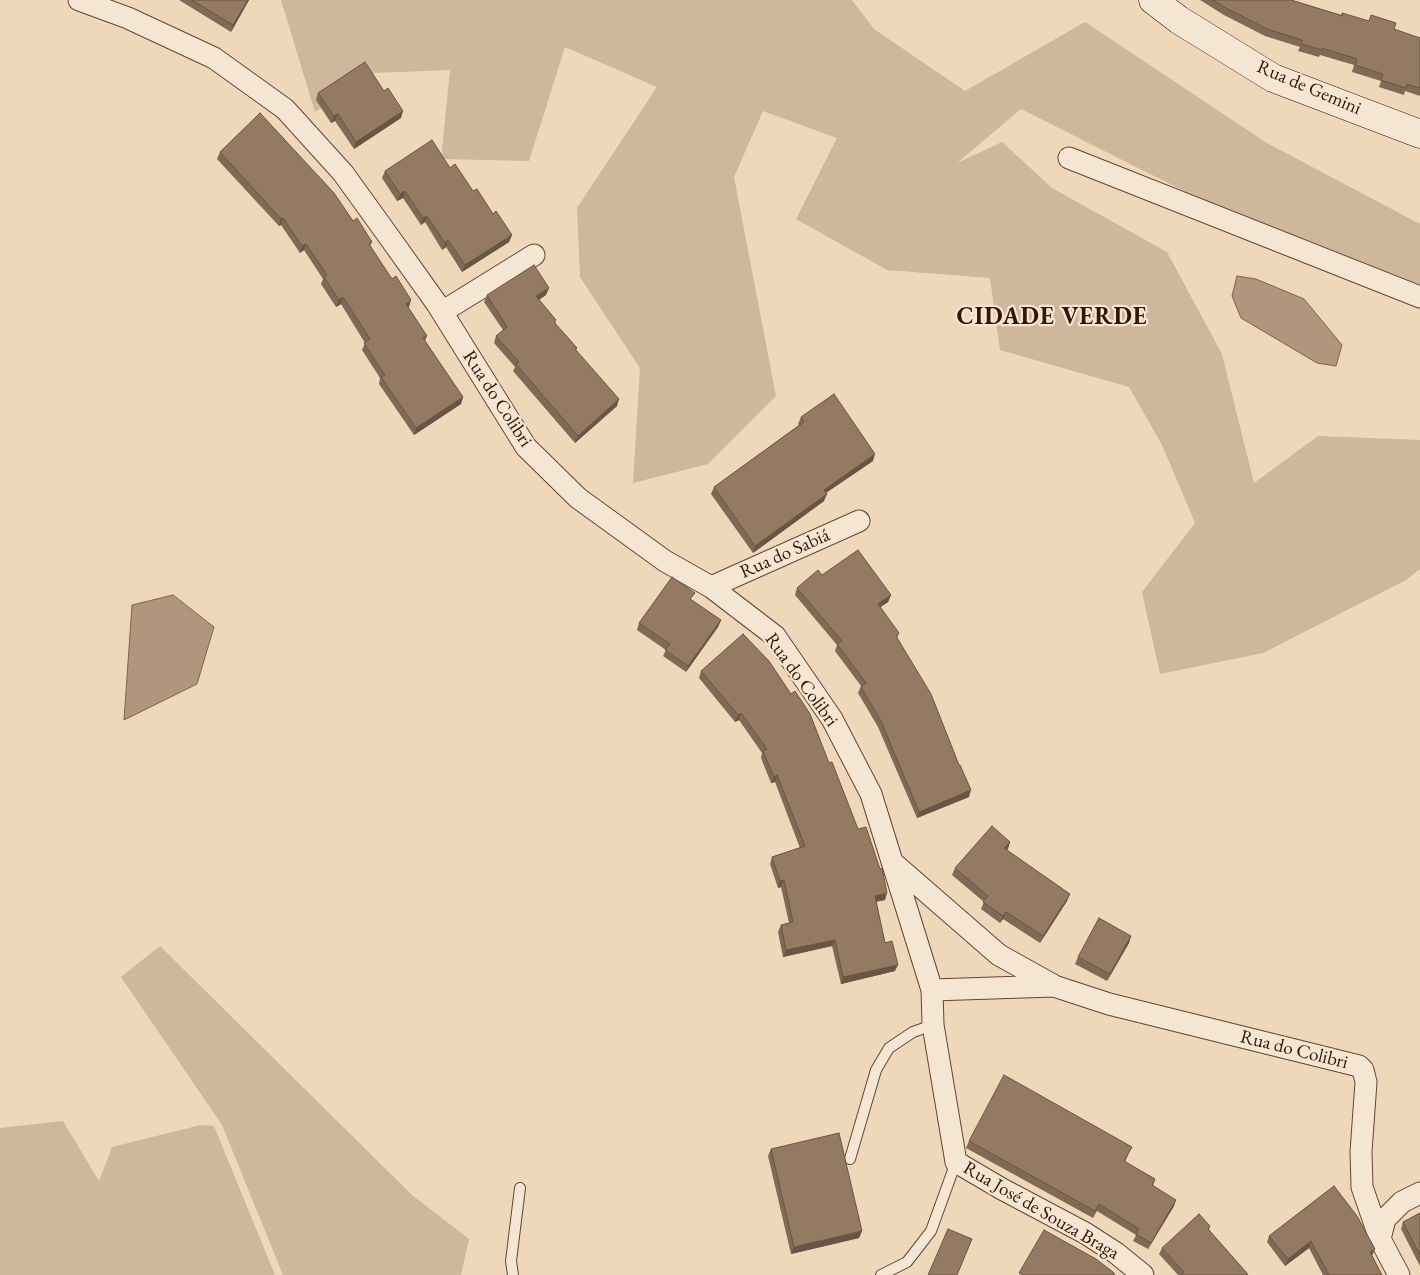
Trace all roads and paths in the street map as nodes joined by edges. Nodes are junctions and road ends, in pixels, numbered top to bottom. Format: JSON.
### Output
{"nodes":[{"id":1,"x":79,"y":0,"type":"edge"},
{"id":2,"x":1153,"y":0,"type":"edge"},
{"id":3,"x":1420,"y":134,"type":"edge"},
{"id":4,"x":1069,"y":158,"type":"dead end"},
{"id":5,"x":534,"y":255,"type":"dead end"},
{"id":6,"x":1420,"y":297,"type":"edge"},
{"id":7,"x":442,"y":312,"type":"junction"},
{"id":8,"x":859,"y":520,"type":"dead end"},
{"id":9,"x":711,"y":587,"type":"junction"},
{"id":10,"x":892,"y":862,"type":"junction"},
{"id":11,"x":1054,"y":986,"type":"junction"},
{"id":12,"x":932,"y":990,"type":"junction"},
{"id":13,"x":933,"y":1025,"type":"junction"},
{"id":14,"x":850,"y":1159,"type":"dead end"},
{"id":15,"x":956,"y":1162,"type":"junction"},
{"id":16,"x":520,"y":1188,"type":"dead end"},
{"id":17,"x":1420,"y":1193,"type":"edge"},
{"id":18,"x":1380,"y":1239,"type":"junction"},
{"id":19,"x":513,"y":1275,"type":"edge"},
{"id":20,"x":881,"y":1275,"type":"edge"},
{"id":21,"x":1143,"y":1275,"type":"edge"},
{"id":22,"x":1399,"y":1275,"type":"edge"}],
"edges":[{"from":1,"to":7,"type":"street","name":"Rua do Colibri"},
{"from":2,"to":3,"type":"street","name":"Rua de Gemini"},
{"from":4,"to":6,"type":"street"},
{"from":5,"to":7,"type":"street"},
{"from":7,"to":9,"type":"street","name":"Rua do Colibri"},
{"from":8,"to":9,"type":"street","name":"Rua do Sabiá"},
{"from":9,"to":10,"type":"street","name":"Rua do Colibri"},
{"from":10,"to":11,"type":"street","name":"Rua do Colibri"},
{"from":10,"to":12,"type":"street","name":"Rua do Colibri"},
{"from":11,"to":12,"type":"street","name":"Rua do Colibri"},
{"from":11,"to":18,"type":"street","name":"Rua do Colibri"},
{"from":12,"to":13,"type":"street","name":"Rua José de Souza Braga"},
{"from":13,"to":14,"type":"lane"},
{"from":13,"to":15,"type":"street","name":"Rua José de Souza Braga"},
{"from":15,"to":20,"type":"lane"},
{"from":15,"to":21,"type":"street","name":"Rua José de Souza Braga"},
{"from":16,"to":19,"type":"lane"},
{"from":17,"to":18,"type":"street"},
{"from":18,"to":22,"type":"street"}]}
